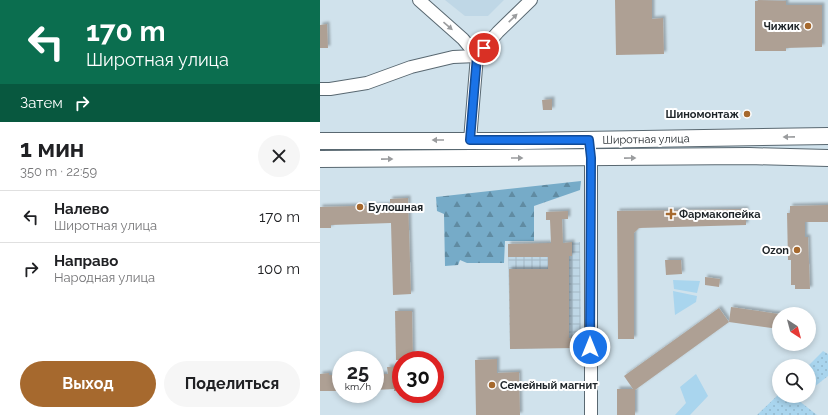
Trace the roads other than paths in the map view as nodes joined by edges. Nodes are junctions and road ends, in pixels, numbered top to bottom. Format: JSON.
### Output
{"nodes":[{"id":1,"x":418,"y":0,"type":"edge"},
{"id":2,"x":531,"y":0,"type":"edge"},
{"id":3,"x":477,"y":56,"type":"junction"},
{"id":4,"x":320,"y":89,"type":"edge"},
{"id":5,"x":828,"y":136,"type":"edge"},
{"id":6,"x":325,"y":140,"type":"edge"},
{"id":7,"x":363,"y":140,"type":"junction"},
{"id":8,"x":470,"y":140,"type":"junction"},
{"id":9,"x":589,"y":140,"type":"junction"},
{"id":10,"x":591,"y":158,"type":"junction"},
{"id":11,"x":828,"y":158,"type":"edge"},
{"id":12,"x":325,"y":159,"type":"edge"},
{"id":13,"x":363,"y":159,"type":"junction"},
{"id":14,"x":591,"y":415,"type":"edge"}],
"edges":[{"from":1,"to":3,"type":"street","one_way":true},
{"from":3,"to":2,"type":"street","one_way":true},
{"from":3,"to":4,"type":"street"},
{"from":3,"to":8,"type":"street"},
{"from":5,"to":9,"type":"main road","name":"Широтная улица","one_way":true},
{"from":6,"to":7,"type":"main road","name":"Широтная улица"},
{"from":6,"to":12,"type":"main road"},
{"from":8,"to":7,"type":"main road","name":"Широтная улица","one_way":true},
{"from":7,"to":13,"type":"main road"},
{"from":8,"to":9,"type":"main road","name":"Широтная улица"},
{"from":9,"to":10,"type":"street"},
{"from":10,"to":11,"type":"main road","name":"Широтная улица","one_way":true},
{"from":13,"to":10,"type":"main road","name":"Широтная улица","one_way":true},
{"from":10,"to":14,"type":"street"},
{"from":12,"to":13,"type":"main road","name":"Широтная улица"}]}
